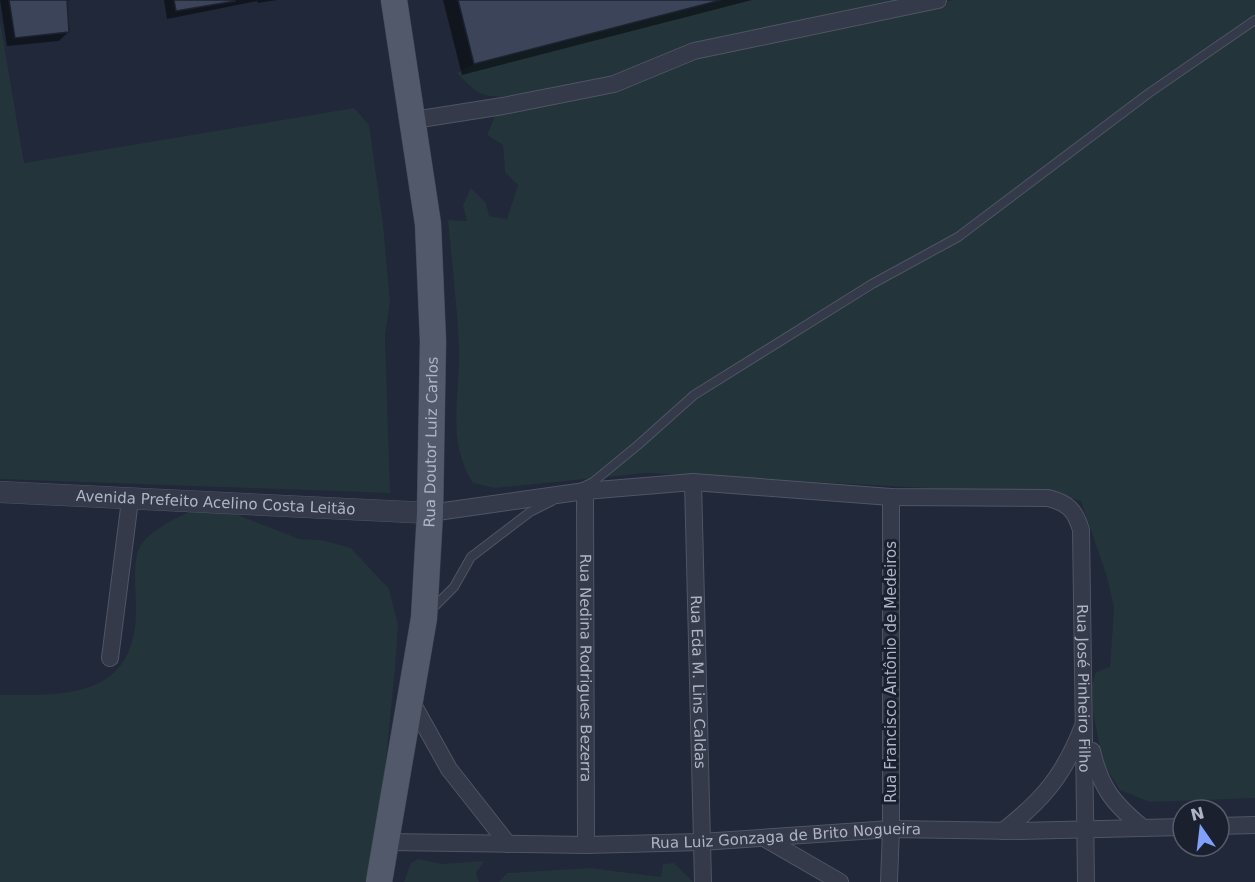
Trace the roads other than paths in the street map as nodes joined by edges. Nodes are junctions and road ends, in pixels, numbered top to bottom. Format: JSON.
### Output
{"nodes":[{"id":1,"x":394,"y":0,"type":"edge"},
{"id":2,"x":938,"y":0,"type":"edge"},
{"id":3,"x":1255,"y":20,"type":"edge"},
{"id":4,"x":414,"y":120,"type":"junction"},
{"id":5,"x":693,"y":482,"type":"junction"},
{"id":6,"x":0,"y":492,"type":"edge"},
{"id":7,"x":578,"y":492,"type":"junction"},
{"id":8,"x":891,"y":497,"type":"junction"},
{"id":9,"x":130,"y":500,"type":"junction"},
{"id":10,"x":430,"y":513,"type":"junction"},
{"id":11,"x":424,"y":618,"type":"junction"},
{"id":12,"x":110,"y":658,"type":"dead end"},
{"id":13,"x":409,"y":698,"type":"junction"},
{"id":14,"x":1086,"y":718,"type":"junction"},
{"id":15,"x":1255,"y":825,"type":"edge"},
{"id":16,"x":1231,"y":826,"type":"edge"},
{"id":17,"x":1171,"y":827,"type":"edge"},
{"id":18,"x":1143,"y":828,"type":"junction"},
{"id":19,"x":891,"y":829,"type":"junction"},
{"id":20,"x":1086,"y":829,"type":"junction"},
{"id":21,"x":1003,"y":831,"type":"junction"},
{"id":22,"x":764,"y":838,"type":"junction"},
{"id":23,"x":387,"y":842,"type":"junction"},
{"id":24,"x":701,"y":842,"type":"junction"},
{"id":25,"x":508,"y":844,"type":"junction"},
{"id":26,"x":586,"y":844,"type":"junction"},
{"id":27,"x":379,"y":882,"type":"edge"},
{"id":28,"x":703,"y":882,"type":"edge"},
{"id":29,"x":840,"y":882,"type":"edge"},
{"id":30,"x":889,"y":882,"type":"edge"},
{"id":31,"x":1086,"y":882,"type":"edge"}],
"edges":[{"from":1,"to":4,"type":"main road","name":"Rua Doutor Luiz Carlos"},
{"from":2,"to":4,"type":"street"},
{"from":3,"to":7,"type":"lane"},
{"from":4,"to":10,"type":"main road","name":"Rua Doutor Luiz Carlos"},
{"from":5,"to":7,"type":"street"},
{"from":5,"to":8,"type":"street"},
{"from":5,"to":24,"type":"street","name":"Rua Eda M. Lins Caldas"},
{"from":6,"to":9,"type":"street","name":"Avenida Prefeito Acelino Costa Leitão"},
{"from":7,"to":10,"type":"street"},
{"from":7,"to":11,"type":"lane"},
{"from":7,"to":26,"type":"street","name":"Rua Nedina Rodrigues Bezerra"},
{"from":8,"to":14,"type":"street","name":"Rua José Pinheiro Filho"},
{"from":8,"to":19,"type":"street","name":"Rua Francisco Antônio de Medeiros"},
{"from":9,"to":10,"type":"street","name":"Avenida Prefeito Acelino Costa Leitão"},
{"from":9,"to":12,"type":"street"},
{"from":10,"to":11,"type":"main road","name":"Rua Doutor Luiz Carlos"},
{"from":11,"to":13,"type":"main road","name":"Rua Doutor Luiz Carlos"},
{"from":13,"to":23,"type":"main road","name":"Rua Doutor Luiz Carlos"},
{"from":13,"to":25,"type":"street"},
{"from":14,"to":18,"type":"street"},
{"from":14,"to":20,"type":"street","name":"Rua José Pinheiro Filho"},
{"from":14,"to":21,"type":"street"},
{"from":15,"to":16,"type":"street"},
{"from":17,"to":18,"type":"street","name":"Rua Luiz Gonzaga de Brito Nogueira"},
{"from":18,"to":20,"type":"street","name":"Rua Luiz Gonzaga de Brito Nogueira"},
{"from":19,"to":21,"type":"street","name":"Rua Luiz Gonzaga de Brito Nogueira"},
{"from":19,"to":22,"type":"street","name":"Rua Luiz Gonzaga de Brito Nogueira"},
{"from":19,"to":30,"type":"street","name":"Rua Francisco Antônio de Medeiros"},
{"from":20,"to":21,"type":"street","name":"Rua Luiz Gonzaga de Brito Nogueira"},
{"from":20,"to":31,"type":"street","name":"Rua José Pinheiro Filho"},
{"from":22,"to":24,"type":"street","name":"Rua Luiz Gonzaga de Brito Nogueira"},
{"from":22,"to":29,"type":"street"},
{"from":23,"to":25,"type":"street","name":"Rua Luiz Gonzaga de Brito Nogueira"},
{"from":23,"to":27,"type":"main road","name":"Rua Doutor Luiz Carlos"},
{"from":24,"to":26,"type":"street","name":"Rua Luiz Gonzaga de Brito Nogueira"},
{"from":24,"to":28,"type":"street","name":"Rua Eda M. Lins Caldas"},
{"from":25,"to":26,"type":"street","name":"Rua Luiz Gonzaga de Brito Nogueira"}]}
